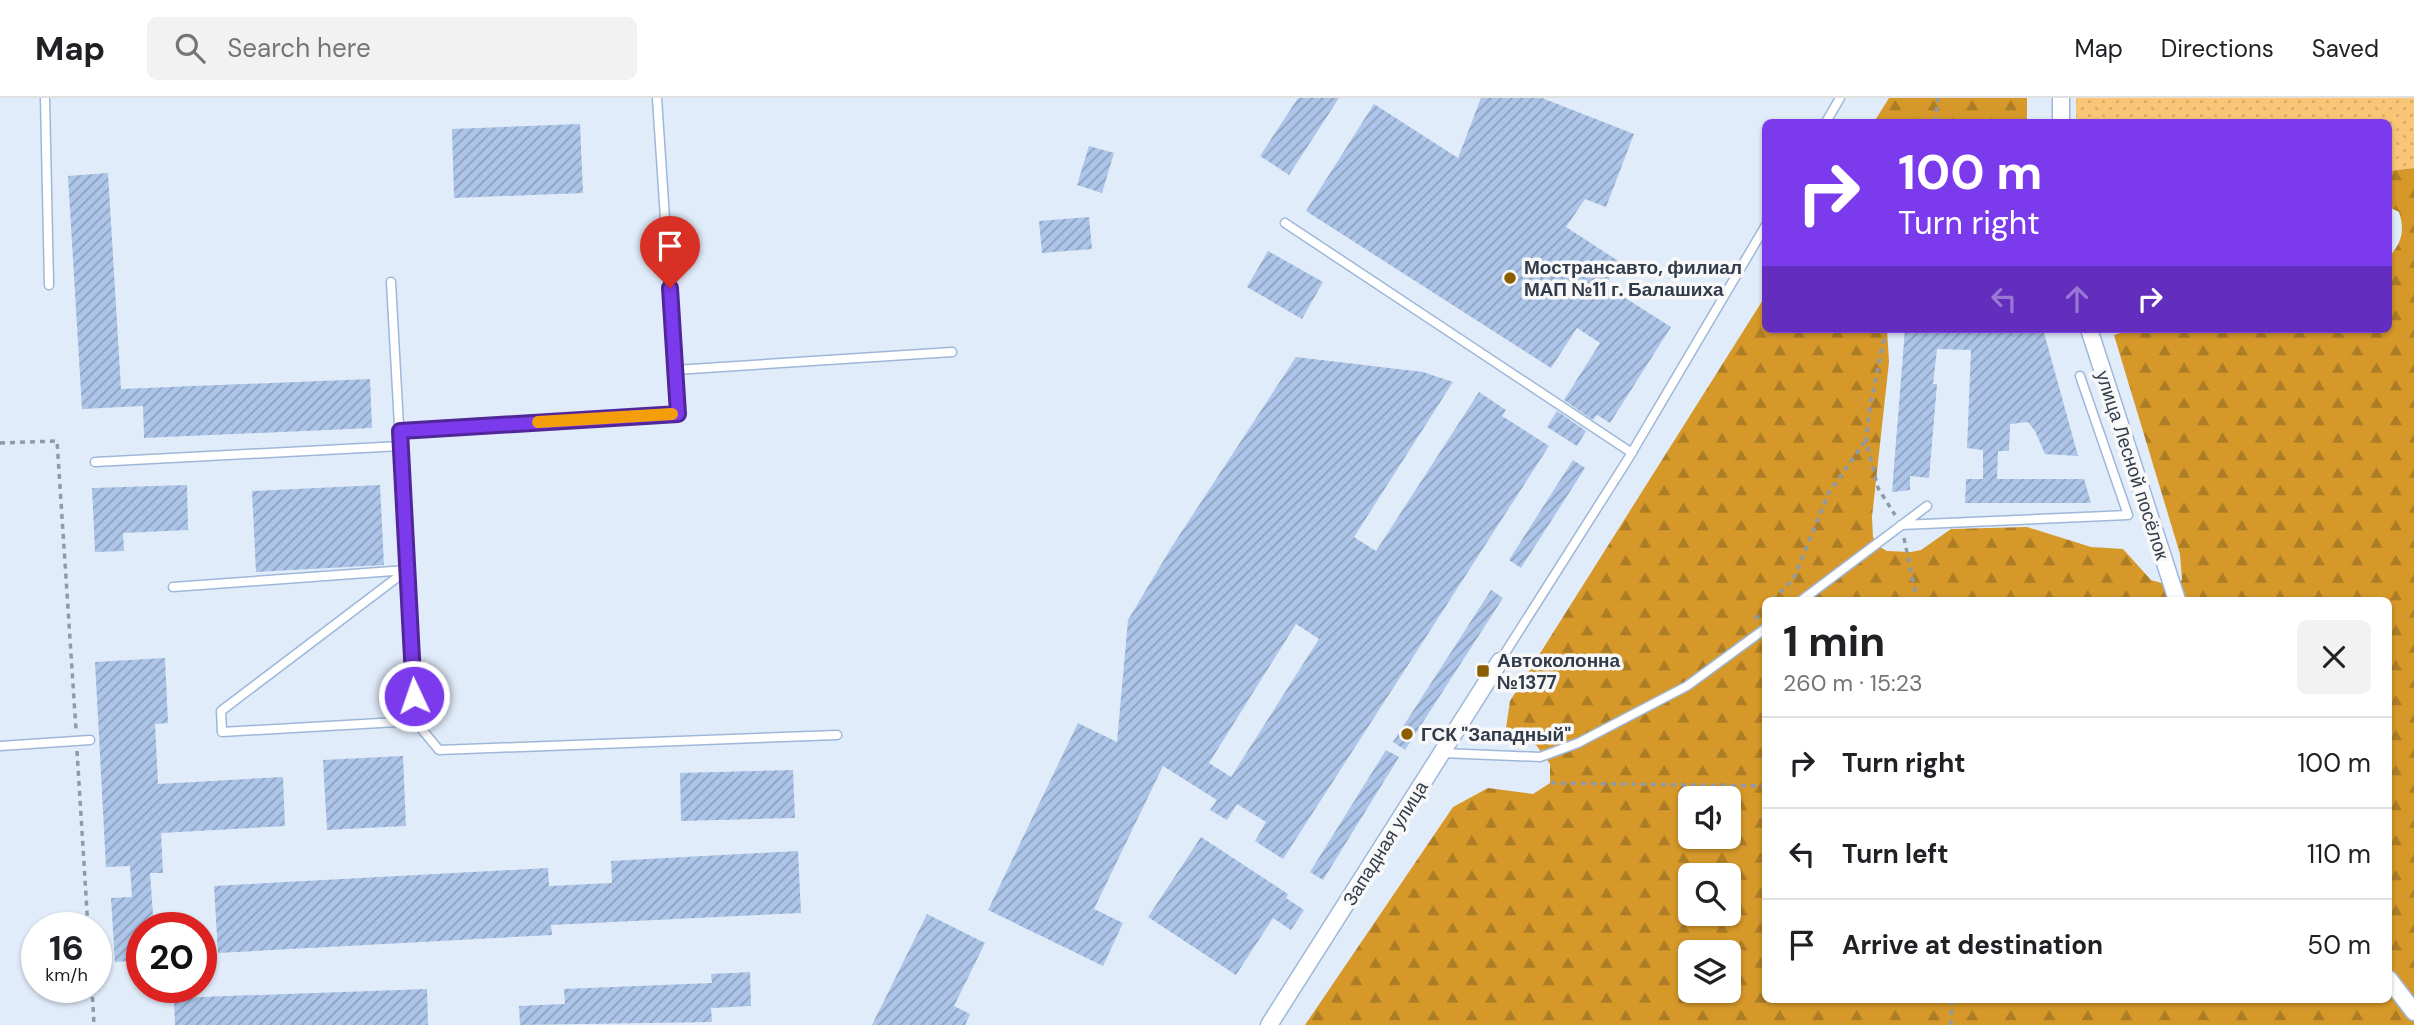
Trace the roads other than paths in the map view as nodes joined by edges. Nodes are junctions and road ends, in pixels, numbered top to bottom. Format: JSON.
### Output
{"nodes":[{"id":1,"x":45,"y":98,"type":"edge"},
{"id":2,"x":657,"y":98,"type":"edge"},
{"id":3,"x":1840,"y":98,"type":"edge"},
{"id":4,"x":2061,"y":98,"type":"edge"},
{"id":5,"x":1828,"y":119,"type":"edge"},
{"id":6,"x":2061,"y":119,"type":"edge"},
{"id":7,"x":1285,"y":223,"type":"dead end"},
{"id":8,"x":1762,"y":232,"type":"edge"},
{"id":9,"x":391,"y":282,"type":"dead end"},
{"id":10,"x":49,"y":285,"type":"dead end"},
{"id":11,"x":2090,"y":333,"type":"edge"},
{"id":12,"x":952,"y":352,"type":"dead end"},
{"id":13,"x":675,"y":370,"type":"junction"},
{"id":14,"x":2080,"y":376,"type":"dead end"},
{"id":15,"x":400,"y":431,"type":"junction"},
{"id":16,"x":401,"y":446,"type":"junction"},
{"id":17,"x":1632,"y":453,"type":"junction"},
{"id":18,"x":95,"y":462,"type":"dead end"},
{"id":19,"x":1927,"y":506,"type":"dead end"},
{"id":20,"x":2128,"y":515,"type":"junction"},
{"id":21,"x":2149,"y":515,"type":"junction"},
{"id":22,"x":1901,"y":525,"type":"junction"},
{"id":23,"x":407,"y":570,"type":"junction"},
{"id":24,"x":173,"y":587,"type":"dead end"},
{"id":25,"x":1806,"y":597,"type":"edge"},
{"id":26,"x":2176,"y":597,"type":"edge"},
{"id":27,"x":1762,"y":631,"type":"edge"},
{"id":28,"x":1500,"y":661,"type":"joint"},
{"id":29,"x":415,"y":721,"type":"junction"},
{"id":30,"x":837,"y":735,"type":"dead end"},
{"id":31,"x":90,"y":740,"type":"dead end"},
{"id":32,"x":0,"y":746,"type":"edge"},
{"id":33,"x":1442,"y":753,"type":"junction"},
{"id":34,"x":2392,"y":983,"type":"edge"},
{"id":35,"x":2414,"y":1012,"type":"edge"},
{"id":36,"x":1269,"y":1025,"type":"edge"}],
"edges":[{"from":1,"to":10,"type":"lane"},
{"from":2,"to":13,"type":"lane"},
{"from":3,"to":5,"type":"lane"},
{"from":4,"to":6,"type":"street"},
{"from":7,"to":17,"type":"lane"},
{"from":8,"to":17,"type":"lane"},
{"from":9,"to":15,"type":"lane"},
{"from":11,"to":21,"type":"street","name":"улица Лесной посёлок"},
{"from":12,"to":13,"type":"lane"},
{"from":13,"to":15,"type":"lane"},
{"from":14,"to":20,"type":"lane"},
{"from":15,"to":16,"type":"lane"},
{"from":16,"to":18,"type":"lane"},
{"from":16,"to":23,"type":"lane"},
{"from":17,"to":28,"type":"lane"},
{"from":19,"to":22,"type":"lane"},
{"from":20,"to":21,"type":"lane"},
{"from":20,"to":22,"type":"lane"},
{"from":21,"to":26,"type":"street","name":"улица Лесной посёлок"},
{"from":22,"to":25,"type":"lane"},
{"from":23,"to":24,"type":"lane"},
{"from":23,"to":29,"type":"lane"},
{"from":23,"to":29,"type":"lane"},
{"from":27,"to":33,"type":"lane"},
{"from":28,"to":33,"type":"street","name":"Западная улица"},
{"from":29,"to":30,"type":"lane"},
{"from":31,"to":32,"type":"lane"},
{"from":33,"to":36,"type":"street","name":"Западная улица"},
{"from":34,"to":35,"type":"street"}]}
